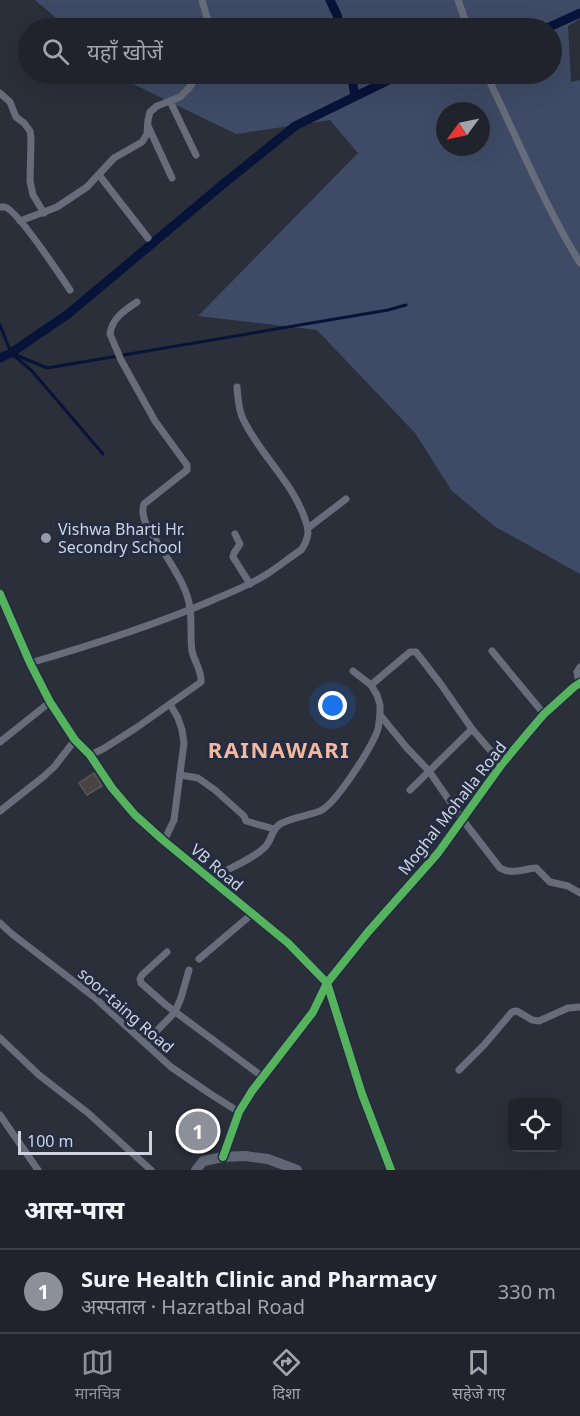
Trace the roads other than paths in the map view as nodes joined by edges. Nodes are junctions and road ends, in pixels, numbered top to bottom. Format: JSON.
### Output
{"nodes":[{"id":1,"x":202,"y":0,"type":"edge"},
{"id":2,"x":458,"y":0,"type":"edge"},
{"id":3,"x":207,"y":18,"type":"edge"},
{"id":4,"x":464,"y":18,"type":"edge"},
{"id":5,"x":191,"y":84,"type":"edge"},
{"id":6,"x":491,"y":84,"type":"edge"},
{"id":7,"x":0,"y":93,"type":"edge"},
{"id":8,"x":170,"y":101,"type":"junction"},
{"id":9,"x":147,"y":126,"type":"junction"},
{"id":10,"x":195,"y":155,"type":"dead end"},
{"id":11,"x":99,"y":175,"type":"junction"},
{"id":12,"x":172,"y":178,"type":"dead end"},
{"id":13,"x":0,"y":207,"type":"edge"},
{"id":14,"x":44,"y":213,"type":"junction"},
{"id":15,"x":20,"y":221,"type":"junction"},
{"id":16,"x":148,"y":238,"type":"dead end"},
{"id":17,"x":580,"y":263,"type":"edge"},
{"id":18,"x":70,"y":290,"type":"dead end"},
{"id":19,"x":137,"y":302,"type":"dead end"},
{"id":20,"x":237,"y":387,"type":"dead end"},
{"id":21,"x":346,"y":499,"type":"dead end"},
{"id":22,"x":308,"y":528,"type":"junction"},
{"id":23,"x":235,"y":534,"type":"dead end"},
{"id":24,"x":250,"y":584,"type":"junction"},
{"id":25,"x":0,"y":594,"type":"edge"},
{"id":26,"x":190,"y":609,"type":"junction"},
{"id":27,"x":492,"y":651,"type":"dead end"},
{"id":28,"x":30,"y":663,"type":"junction"},
{"id":29,"x":580,"y":667,"type":"edge"},
{"id":30,"x":352,"y":671,"type":"dead end"},
{"id":31,"x":579,"y":683,"type":"edge"},
{"id":32,"x":371,"y":685,"type":"junction"},
{"id":33,"x":50,"y":702,"type":"junction"},
{"id":34,"x":170,"y":704,"type":"junction"},
{"id":35,"x":544,"y":714,"type":"junction"},
{"id":36,"x":380,"y":715,"type":"junction"},
{"id":37,"x":472,"y":729,"type":"junction"},
{"id":38,"x":75,"y":740,"type":"junction"},
{"id":39,"x":0,"y":741,"type":"edge"},
{"id":40,"x":90,"y":755,"type":"junction"},
{"id":41,"x":502,"y":764,"type":"junction"},
{"id":42,"x":429,"y":771,"type":"junction"},
{"id":43,"x":180,"y":775,"type":"junction"},
{"id":44,"x":410,"y":790,"type":"dead end"},
{"id":45,"x":0,"y":811,"type":"edge"},
{"id":46,"x":462,"y":819,"type":"junction"},
{"id":47,"x":274,"y":830,"type":"junction"},
{"id":48,"x":164,"y":842,"type":"junction"},
{"id":49,"x":209,"y":879,"type":"junction"},
{"id":50,"x":580,"y":893,"type":"edge"},
{"id":51,"x":252,"y":914,"type":"junction"},
{"id":52,"x":0,"y":923,"type":"edge"},
{"id":53,"x":167,"y":952,"type":"dead end"},
{"id":54,"x":199,"y":960,"type":"dead end"},
{"id":55,"x":189,"y":970,"type":"dead end"},
{"id":56,"x":327,"y":983,"type":"junction"},
{"id":57,"x":580,"y":1006,"type":"edge"},
{"id":58,"x":175,"y":1011,"type":"junction"},
{"id":59,"x":0,"y":1038,"type":"edge"},
{"id":60,"x":145,"y":1044,"type":"junction"},
{"id":61,"x":459,"y":1070,"type":"dead end"},
{"id":62,"x":263,"y":1077,"type":"junction"},
{"id":63,"x":239,"y":1112,"type":"junction"},
{"id":64,"x":0,"y":1115,"type":"edge"},
{"id":65,"x":223,"y":1156,"type":"junction"},
{"id":66,"x":38,"y":1170,"type":"edge"},
{"id":67,"x":152,"y":1170,"type":"edge"},
{"id":68,"x":196,"y":1170,"type":"edge"},
{"id":69,"x":297,"y":1170,"type":"edge"},
{"id":70,"x":391,"y":1170,"type":"edge"}],
"edges":[{"from":1,"to":3,"type":"street"},
{"from":2,"to":4,"type":"street"},
{"from":5,"to":8,"type":"street"},
{"from":6,"to":17,"type":"street"},
{"from":7,"to":14,"type":"street"},
{"from":8,"to":9,"type":"street"},
{"from":8,"to":10,"type":"street"},
{"from":9,"to":11,"type":"street"},
{"from":9,"to":12,"type":"street"},
{"from":11,"to":14,"type":"street"},
{"from":11,"to":16,"type":"street"},
{"from":13,"to":15,"type":"street"},
{"from":14,"to":15,"type":"street"},
{"from":15,"to":18,"type":"street"},
{"from":19,"to":26,"type":"street"},
{"from":20,"to":22,"type":"street"},
{"from":21,"to":22,"type":"street"},
{"from":22,"to":24,"type":"street"},
{"from":23,"to":24,"type":"street"},
{"from":24,"to":26,"type":"street"},
{"from":25,"to":28,"type":"street","name":"VB Road"},
{"from":26,"to":28,"type":"street"},
{"from":26,"to":34,"type":"street"},
{"from":27,"to":35,"type":"street"},
{"from":28,"to":33,"type":"street","name":"VB Road"},
{"from":29,"to":31,"type":"street"},
{"from":30,"to":32,"type":"street"},
{"from":31,"to":35,"type":"street","name":"Moghal Mohalla Road"},
{"from":32,"to":36,"type":"street"},
{"from":32,"to":37,"type":"street"},
{"from":33,"to":38,"type":"street","name":"VB Road"},
{"from":33,"to":39,"type":"street"},
{"from":34,"to":40,"type":"street"},
{"from":34,"to":43,"type":"street"},
{"from":35,"to":41,"type":"street","name":"Moghal Mohalla Road"},
{"from":36,"to":42,"type":"street"},
{"from":36,"to":47,"type":"street"},
{"from":37,"to":41,"type":"street"},
{"from":37,"to":42,"type":"street"},
{"from":38,"to":40,"type":"street","name":"VB Road"},
{"from":38,"to":45,"type":"street"},
{"from":40,"to":48,"type":"street","name":"VB Road"},
{"from":41,"to":46,"type":"street","name":"Moghal Mohalla Road"},
{"from":42,"to":44,"type":"street"},
{"from":42,"to":46,"type":"street"},
{"from":43,"to":47,"type":"street"},
{"from":43,"to":48,"type":"street"},
{"from":46,"to":50,"type":"street"},
{"from":46,"to":56,"type":"street","name":"Moghal Mohalla Road"},
{"from":47,"to":49,"type":"street"},
{"from":48,"to":49,"type":"street","name":"VB Road"},
{"from":49,"to":51,"type":"street","name":"VB Road"},
{"from":51,"to":54,"type":"street"},
{"from":51,"to":56,"type":"street","name":"VB Road"},
{"from":52,"to":60,"type":"street","name":"soor-taing Road"},
{"from":53,"to":58,"type":"street"},
{"from":55,"to":58,"type":"street"},
{"from":56,"to":62,"type":"street","name":"Moghal Mohalla Road"},
{"from":56,"to":70,"type":"street","name":"VB Road"},
{"from":57,"to":61,"type":"street"},
{"from":58,"to":60,"type":"street"},
{"from":58,"to":62,"type":"street"},
{"from":59,"to":67,"type":"street"},
{"from":60,"to":63,"type":"street","name":"soor-taing Road"},
{"from":62,"to":63,"type":"street","name":"Moghal Mohalla Road"},
{"from":63,"to":65,"type":"street","name":"Moghal Mohalla Road"},
{"from":64,"to":66,"type":"street"},
{"from":65,"to":68,"type":"main road"},
{"from":65,"to":69,"type":"main road"}]}
